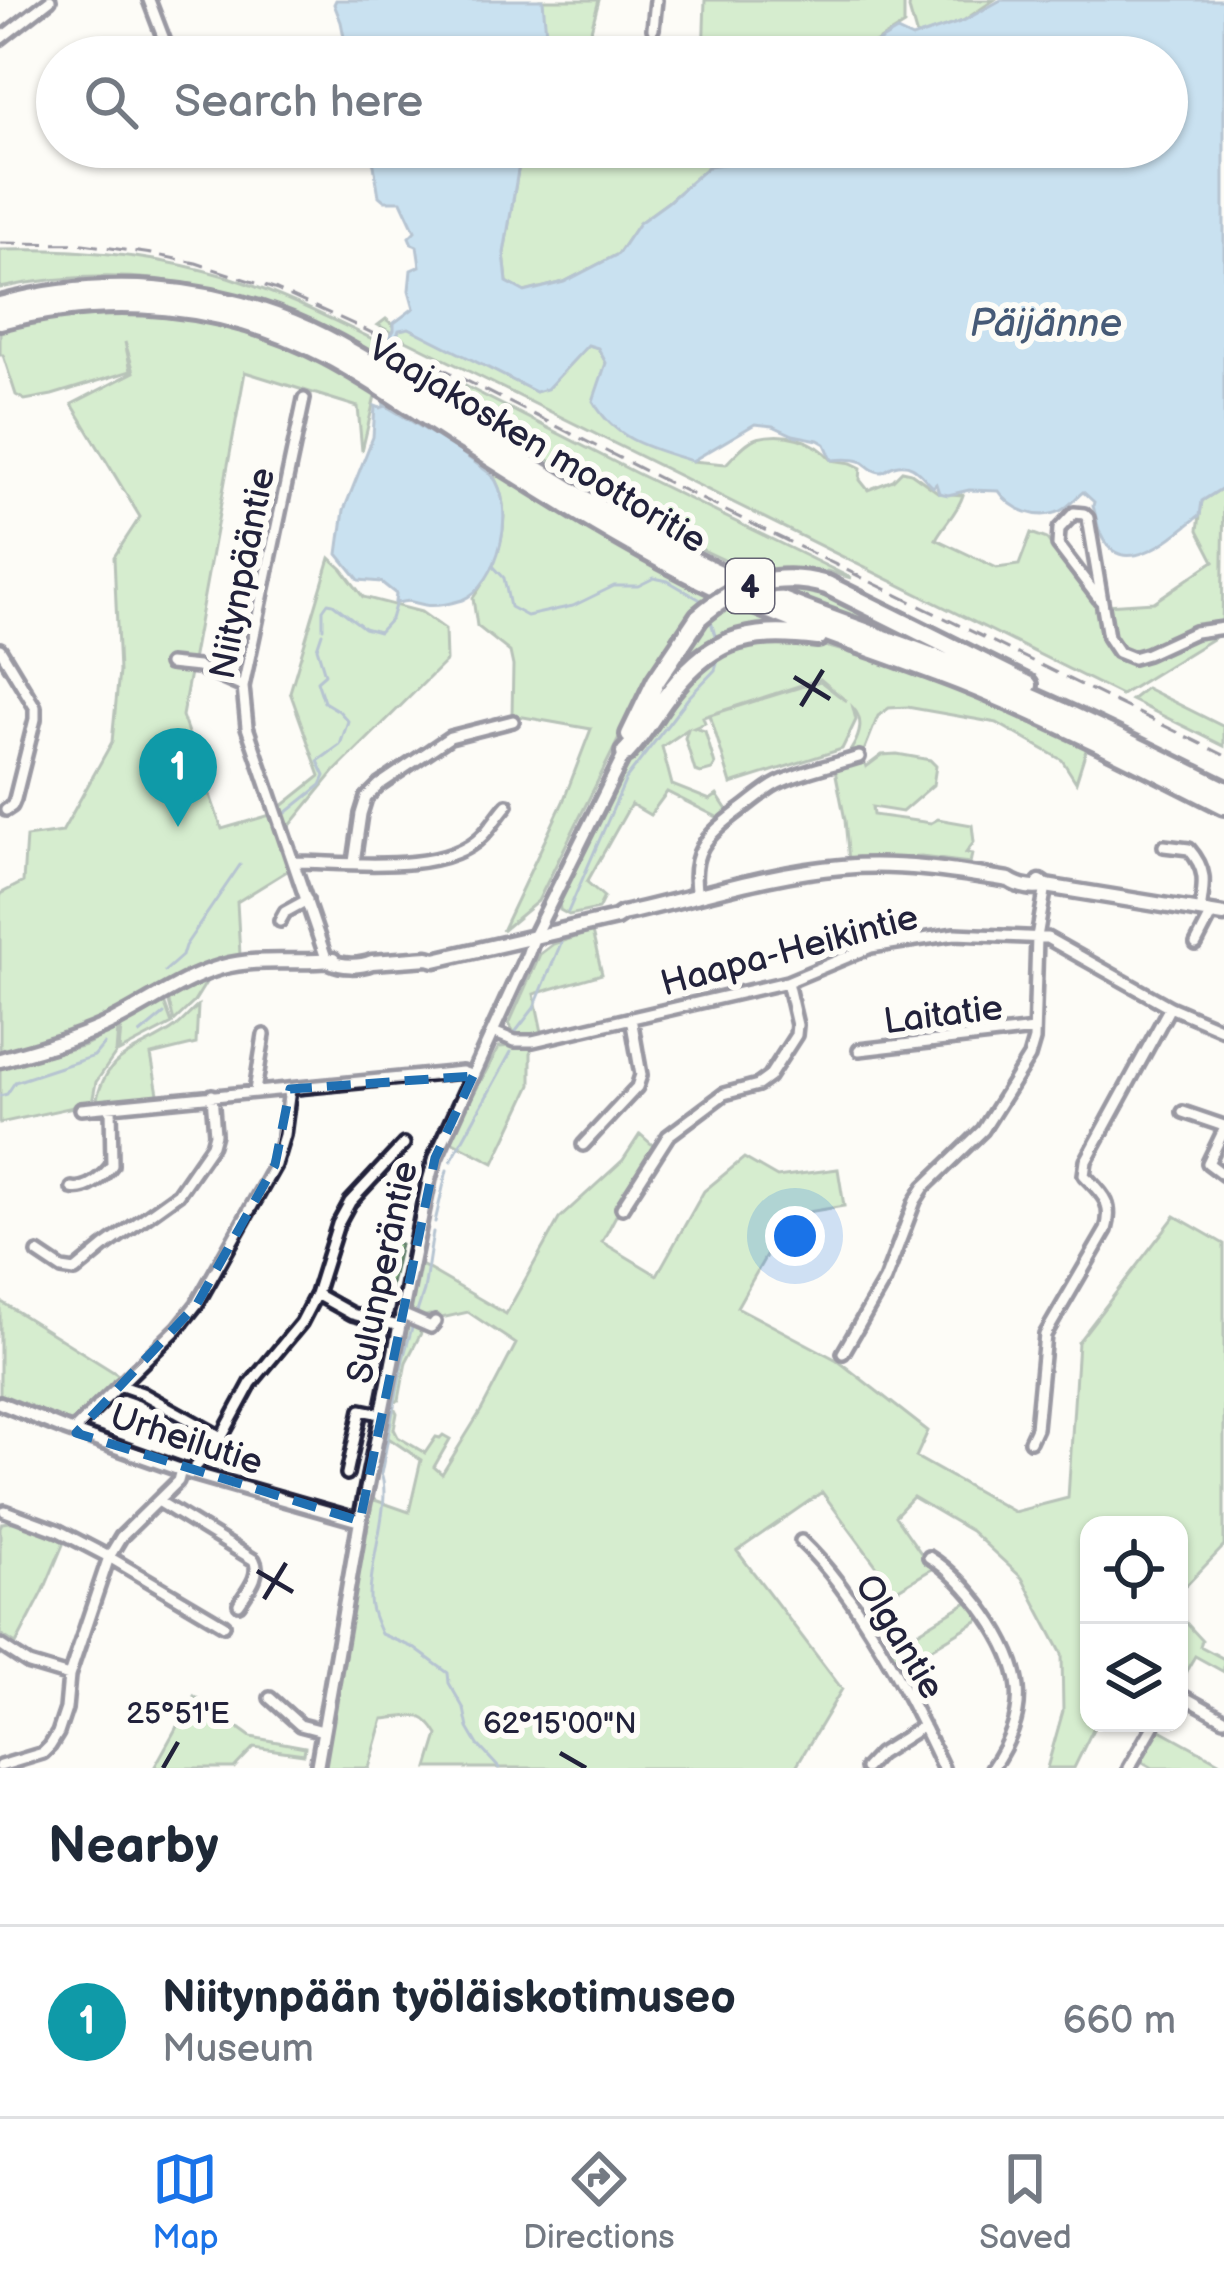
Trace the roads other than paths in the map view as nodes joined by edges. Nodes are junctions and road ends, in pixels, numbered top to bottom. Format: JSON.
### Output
{"nodes":[{"id":1,"x":50,"y":0,"type":"edge"},
{"id":2,"x":149,"y":0,"type":"edge"},
{"id":3,"x":656,"y":0,"type":"edge"},
{"id":4,"x":653,"y":29,"type":"dead end"},
{"id":5,"x":163,"y":36,"type":"edge"},
{"id":6,"x":0,"y":39,"type":"edge"},
{"id":7,"x":0,"y":306,"type":"edge"},
{"id":8,"x":0,"y":320,"type":"edge"},
{"id":9,"x":304,"y":399,"type":"dead end"},
{"id":10,"x":1100,"y":600,"type":"junction"},
{"id":11,"x":1224,"y":628,"type":"edge"},
{"id":12,"x":843,"y":639,"type":"junction"},
{"id":13,"x":0,"y":649,"type":"edge"},
{"id":14,"x":170,"y":664,"type":"dead end"},
{"id":15,"x":243,"y":687,"type":"junction"},
{"id":16,"x":1067,"y":712,"type":"junction"},
{"id":17,"x":513,"y":721,"type":"dead end"},
{"id":18,"x":625,"y":753,"type":"junction"},
{"id":19,"x":859,"y":757,"type":"dead end"},
{"id":20,"x":1224,"y":790,"type":"edge"},
{"id":21,"x":1224,"y":805,"type":"edge"},
{"id":22,"x":506,"y":806,"type":"dead end"},
{"id":23,"x":6,"y":810,"type":"dead end"},
{"id":24,"x":1164,"y":846,"type":"dead end"},
{"id":25,"x":294,"y":862,"type":"junction"},
{"id":26,"x":354,"y":862,"type":"junction"},
{"id":27,"x":1046,"y":886,"type":"junction"},
{"id":28,"x":697,"y":897,"type":"junction"},
{"id":29,"x":307,"y":900,"type":"junction"},
{"id":30,"x":1212,"y":913,"type":"edge"},
{"id":31,"x":280,"y":921,"type":"dead end"},
{"id":32,"x":535,"y":934,"type":"junction"},
{"id":33,"x":1037,"y":937,"type":"junction"},
{"id":34,"x":1196,"y":944,"type":"dead end"},
{"id":35,"x":329,"y":961,"type":"junction"},
{"id":36,"x":788,"y":982,"type":"junction"},
{"id":37,"x":1170,"y":1007,"type":"junction"},
{"id":38,"x":631,"y":1018,"type":"junction"},
{"id":39,"x":1034,"y":1030,"type":"junction"},
{"id":40,"x":1224,"y":1030,"type":"edge"},
{"id":41,"x":493,"y":1032,"type":"junction"},
{"id":42,"x":264,"y":1035,"type":"dead end"},
{"id":43,"x":859,"y":1050,"type":"dead end"},
{"id":44,"x":0,"y":1060,"type":"edge"},
{"id":45,"x":472,"y":1076,"type":"junction"},
{"id":46,"x":290,"y":1089,"type":"junction"},
{"id":47,"x":256,"y":1091,"type":"junction"},
{"id":48,"x":212,"y":1096,"type":"junction"},
{"id":49,"x":111,"y":1106,"type":"junction"},
{"id":50,"x":81,"y":1108,"type":"dead end"},
{"id":51,"x":1183,"y":1112,"type":"dead end"},
{"id":52,"x":1224,"y":1128,"type":"edge"},
{"id":53,"x":404,"y":1144,"type":"dead end"},
{"id":54,"x":583,"y":1145,"type":"dead end"},
{"id":55,"x":1224,"y":1175,"type":"edge"},
{"id":56,"x":72,"y":1188,"type":"dead end"},
{"id":57,"x":622,"y":1208,"type":"dead end"},
{"id":58,"x":38,"y":1252,"type":"dead end"},
{"id":59,"x":316,"y":1294,"type":"junction"},
{"id":60,"x":408,"y":1320,"type":"junction"},
{"id":61,"x":435,"y":1322,"type":"dead end"},
{"id":62,"x":843,"y":1353,"type":"dead end"},
{"id":63,"x":119,"y":1385,"type":"junction"},
{"id":64,"x":0,"y":1403,"type":"edge"},
{"id":65,"x":381,"y":1414,"type":"junction"},
{"id":66,"x":76,"y":1433,"type":"junction"},
{"id":67,"x":221,"y":1437,"type":"junction"},
{"id":68,"x":1030,"y":1441,"type":"dead end"},
{"id":69,"x":185,"y":1471,"type":"junction"},
{"id":70,"x":347,"y":1474,"type":"dead end"},
{"id":71,"x":158,"y":1501,"type":"junction"},
{"id":72,"x":5,"y":1511,"type":"dead end"},
{"id":73,"x":359,"y":1521,"type":"junction"},
{"id":74,"x":801,"y":1541,"type":"dead end"},
{"id":75,"x":109,"y":1557,"type":"junction"},
{"id":76,"x":928,"y":1558,"type":"dead end"},
{"id":77,"x":239,"y":1604,"type":"dead end"},
{"id":78,"x":224,"y":1625,"type":"dead end"},
{"id":79,"x":0,"y":1645,"type":"edge"},
{"id":80,"x":69,"y":1676,"type":"junction"},
{"id":81,"x":270,"y":1698,"type":"dead end"},
{"id":82,"x":1188,"y":1699,"type":"edge"},
{"id":83,"x":1224,"y":1719,"type":"edge"},
{"id":84,"x":923,"y":1726,"type":"junction"},
{"id":85,"x":323,"y":1731,"type":"junction"},
{"id":86,"x":1150,"y":1732,"type":"edge"},
{"id":87,"x":0,"y":1766,"type":"edge"},
{"id":88,"x":317,"y":1768,"type":"edge"},
{"id":89,"x":866,"y":1768,"type":"edge"},
{"id":90,"x":943,"y":1768,"type":"edge"},
{"id":91,"x":992,"y":1768,"type":"edge"},
{"id":92,"x":1130,"y":1768,"type":"edge"}],
"edges":[{"from":1,"to":6,"type":"street"},
{"from":2,"to":5,"type":"street"},
{"from":3,"to":4,"type":"street"},
{"from":7,"to":16,"type":"highway","name":"Vaajakosken moottoritie","number":"4"},
{"from":8,"to":12,"type":"highway","name":"Vaajakosken moottoritie","number":"4"},
{"from":9,"to":15,"type":"street","name":"Niitynpääntie"},
{"from":10,"to":10,"type":"street"},
{"from":10,"to":11,"type":"street"},
{"from":12,"to":18,"type":"highway"},
{"from":12,"to":21,"type":"highway","name":"Vaajakosken moottoritie","number":"4"},
{"from":13,"to":23,"type":"street"},
{"from":14,"to":15,"type":"street"},
{"from":15,"to":25,"type":"street","name":"Niitynpääntie"},
{"from":16,"to":18,"type":"highway","bridge":true},
{"from":16,"to":20,"type":"highway","name":"Vaajakosken moottoritie","number":"4"},
{"from":17,"to":26,"type":"street"},
{"from":18,"to":32,"type":"street","name":"Sulunperäntie"},
{"from":19,"to":28,"type":"street"},
{"from":22,"to":26,"type":"street"},
{"from":24,"to":30,"type":"street"},
{"from":25,"to":26,"type":"street"},
{"from":25,"to":29,"type":"street","name":"Niitynpääntie"},
{"from":27,"to":28,"type":"main road"},
{"from":27,"to":30,"type":"main road"},
{"from":27,"to":33,"type":"street"},
{"from":28,"to":32,"type":"main road"},
{"from":29,"to":31,"type":"street"},
{"from":29,"to":35,"type":"street","name":"Niitynpääntie"},
{"from":30,"to":34,"type":"street"},
{"from":32,"to":35,"type":"main road"},
{"from":32,"to":41,"type":"street","name":"Sulunperäntie"},
{"from":33,"to":36,"type":"street","name":"Haapa-Heikintie"},
{"from":33,"to":37,"type":"street","name":"Haapa-Heikintie"},
{"from":33,"to":39,"type":"street"},
{"from":35,"to":44,"type":"main road"},
{"from":36,"to":38,"type":"street","name":"Haapa-Heikintie"},
{"from":36,"to":57,"type":"street"},
{"from":37,"to":40,"type":"street","name":"Haapa-Heikintie"},
{"from":37,"to":68,"type":"street"},
{"from":38,"to":41,"type":"street","name":"Haapa-Heikintie"},
{"from":38,"to":54,"type":"street"},
{"from":39,"to":43,"type":"street","name":"Laitatie"},
{"from":39,"to":62,"type":"street"},
{"from":41,"to":45,"type":"street","name":"Sulunperäntie"},
{"from":42,"to":47,"type":"street"},
{"from":45,"to":46,"type":"street"},
{"from":45,"to":60,"type":"street","name":"Sulunperäntie"},
{"from":46,"to":47,"type":"street"},
{"from":46,"to":63,"type":"street"},
{"from":47,"to":48,"type":"street"},
{"from":48,"to":49,"type":"street"},
{"from":48,"to":58,"type":"street"},
{"from":49,"to":50,"type":"street"},
{"from":49,"to":56,"type":"street"},
{"from":51,"to":52,"type":"street"},
{"from":52,"to":55,"type":"street"},
{"from":53,"to":59,"type":"street"},
{"from":59,"to":60,"type":"street"},
{"from":59,"to":67,"type":"street"},
{"from":60,"to":61,"type":"street"},
{"from":60,"to":65,"type":"street","name":"Sulunperäntie"},
{"from":63,"to":66,"type":"street"},
{"from":63,"to":67,"type":"street"},
{"from":64,"to":66,"type":"street","name":"Urheilutie"},
{"from":65,"to":70,"type":"street"},
{"from":65,"to":73,"type":"street","name":"Sulunperäntie"},
{"from":66,"to":69,"type":"street","name":"Urheilutie"},
{"from":67,"to":69,"type":"street"},
{"from":69,"to":71,"type":"street"},
{"from":69,"to":73,"type":"street","name":"Urheilutie"},
{"from":71,"to":75,"type":"street"},
{"from":71,"to":77,"type":"street"},
{"from":72,"to":75,"type":"street"},
{"from":73,"to":85,"type":"street","name":"Sulunperäntie"},
{"from":74,"to":84,"type":"street","name":"Olgantie"},
{"from":75,"to":78,"type":"street"},
{"from":75,"to":80,"type":"street"},
{"from":76,"to":91,"type":"street"},
{"from":79,"to":80,"type":"street"},
{"from":80,"to":87,"type":"street"},
{"from":81,"to":85,"type":"street"},
{"from":82,"to":83,"type":"street"},
{"from":84,"to":89,"type":"street"},
{"from":84,"to":90,"type":"street","name":"Olgantie"},
{"from":85,"to":88,"type":"street","name":"Sulunperäntie"},
{"from":86,"to":92,"type":"street"}]}
